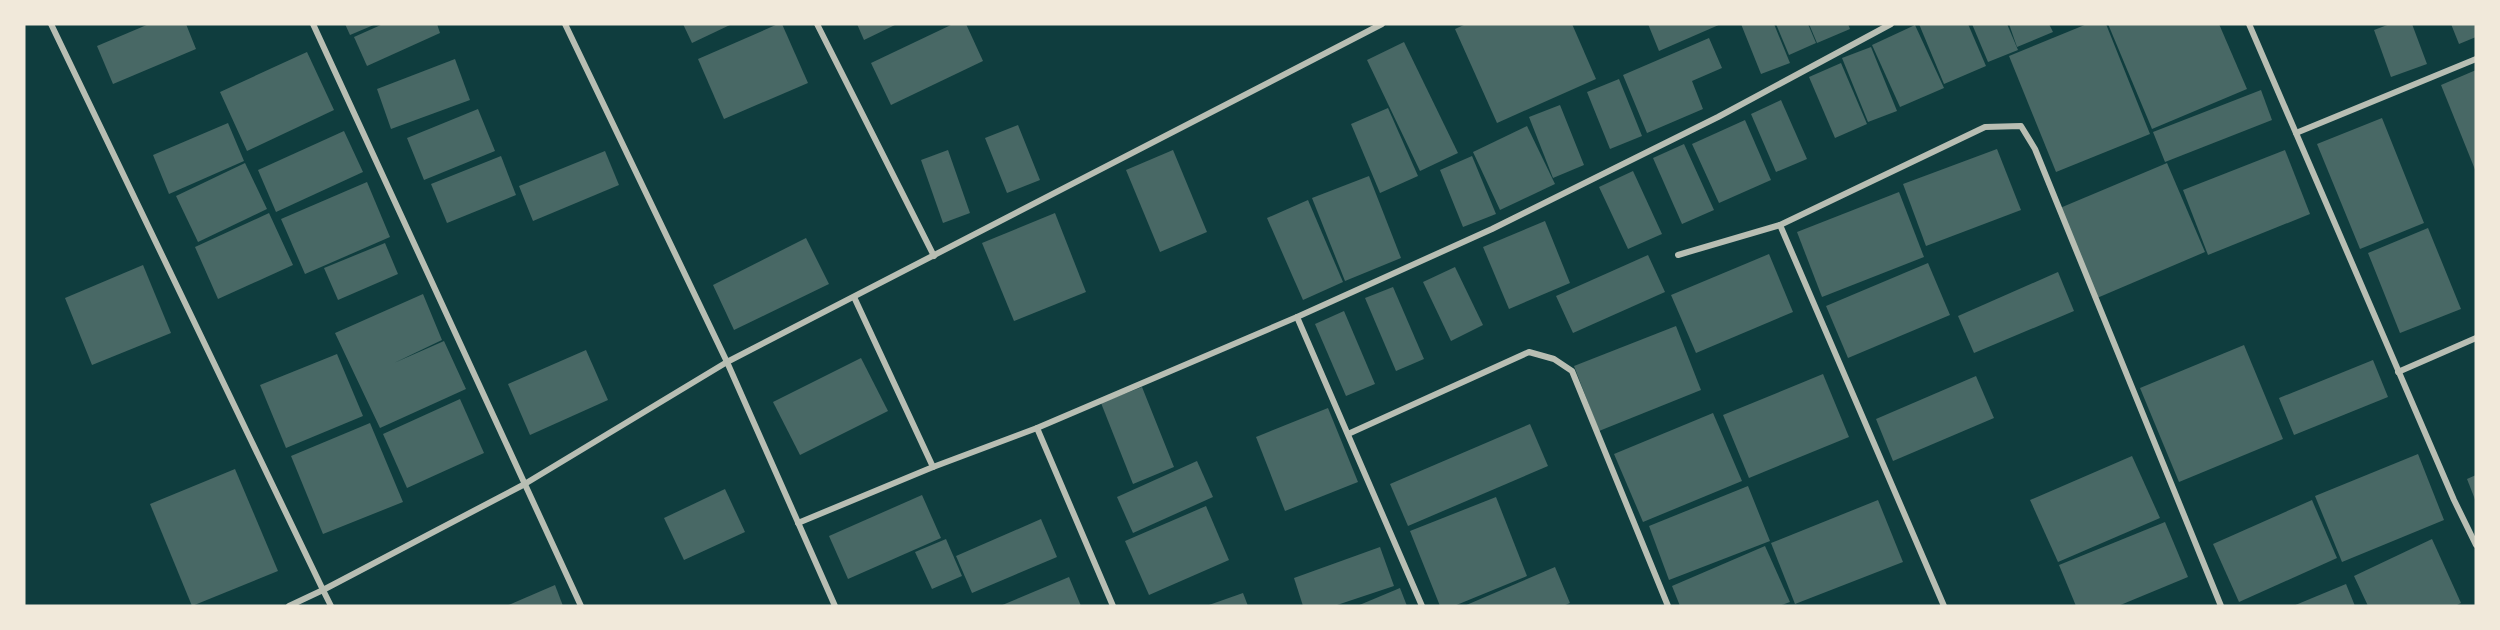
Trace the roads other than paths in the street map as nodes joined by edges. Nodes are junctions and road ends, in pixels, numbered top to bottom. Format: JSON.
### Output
{"nodes":[{"id":1,"x":51,"y":24,"type":"edge"},
{"id":2,"x":313,"y":24,"type":"edge"},
{"id":3,"x":566,"y":24,"type":"edge"},
{"id":4,"x":817,"y":24,"type":"edge"},
{"id":5,"x":1382,"y":24,"type":"edge"},
{"id":6,"x":1891,"y":24,"type":"edge"},
{"id":7,"x":2249,"y":24,"type":"edge"},
{"id":8,"x":2476,"y":59,"type":"edge"},
{"id":9,"x":2296,"y":133,"type":"junction"},
{"id":10,"x":1780,"y":225,"type":"junction"},
{"id":11,"x":1678,"y":255,"type":"dead end"},
{"id":12,"x":934,"y":256,"type":"junction"},
{"id":13,"x":854,"y":297,"type":"junction"},
{"id":14,"x":1297,"y":317,"type":"junction"},
{"id":15,"x":2476,"y":338,"type":"edge"},
{"id":16,"x":727,"y":362,"type":"junction"},
{"id":17,"x":2398,"y":372,"type":"junction"},
{"id":18,"x":1037,"y":428,"type":"junction"},
{"id":19,"x":1348,"y":434,"type":"junction"},
{"id":20,"x":933,"y":466,"type":"junction"},
{"id":21,"x":523,"y":485,"type":"junction"},
{"id":22,"x":798,"y":523,"type":"junction"},
{"id":23,"x":2476,"y":545,"type":"edge"},
{"id":24,"x":323,"y":590,"type":"junction"},
{"id":25,"x":289,"y":606,"type":"edge"},
{"id":26,"x":331,"y":606,"type":"edge"},
{"id":27,"x":581,"y":606,"type":"edge"},
{"id":28,"x":835,"y":606,"type":"edge"},
{"id":29,"x":1113,"y":606,"type":"edge"},
{"id":30,"x":1422,"y":606,"type":"edge"},
{"id":31,"x":1668,"y":606,"type":"edge"},
{"id":32,"x":1944,"y":606,"type":"edge"},
{"id":33,"x":2221,"y":606,"type":"edge"}],
"edges":[{"from":1,"to":24,"type":"street"},
{"from":2,"to":21,"type":"street"},
{"from":3,"to":16,"type":"street"},
{"from":4,"to":12,"type":"street"},
{"from":5,"to":12,"type":"street"},
{"from":6,"to":14,"type":"street"},
{"from":7,"to":9,"type":"street"},
{"from":8,"to":9,"type":"street"},
{"from":9,"to":17,"type":"street"},
{"from":10,"to":11,"type":"street"},
{"from":10,"to":32,"type":"street"},
{"from":10,"to":33,"type":"street"},
{"from":12,"to":13,"type":"street"},
{"from":13,"to":16,"type":"street"},
{"from":13,"to":20,"type":"street"},
{"from":14,"to":18,"type":"street"},
{"from":14,"to":19,"type":"street"},
{"from":15,"to":17,"type":"street"},
{"from":16,"to":21,"type":"street"},
{"from":16,"to":22,"type":"street"},
{"from":17,"to":23,"type":"street"},
{"from":18,"to":20,"type":"street"},
{"from":18,"to":29,"type":"street"},
{"from":19,"to":30,"type":"street"},
{"from":19,"to":31,"type":"street"},
{"from":20,"to":22,"type":"street"},
{"from":21,"to":24,"type":"street"},
{"from":21,"to":27,"type":"street"},
{"from":22,"to":28,"type":"street"},
{"from":24,"to":25,"type":"street"},
{"from":24,"to":26,"type":"street"}]}
